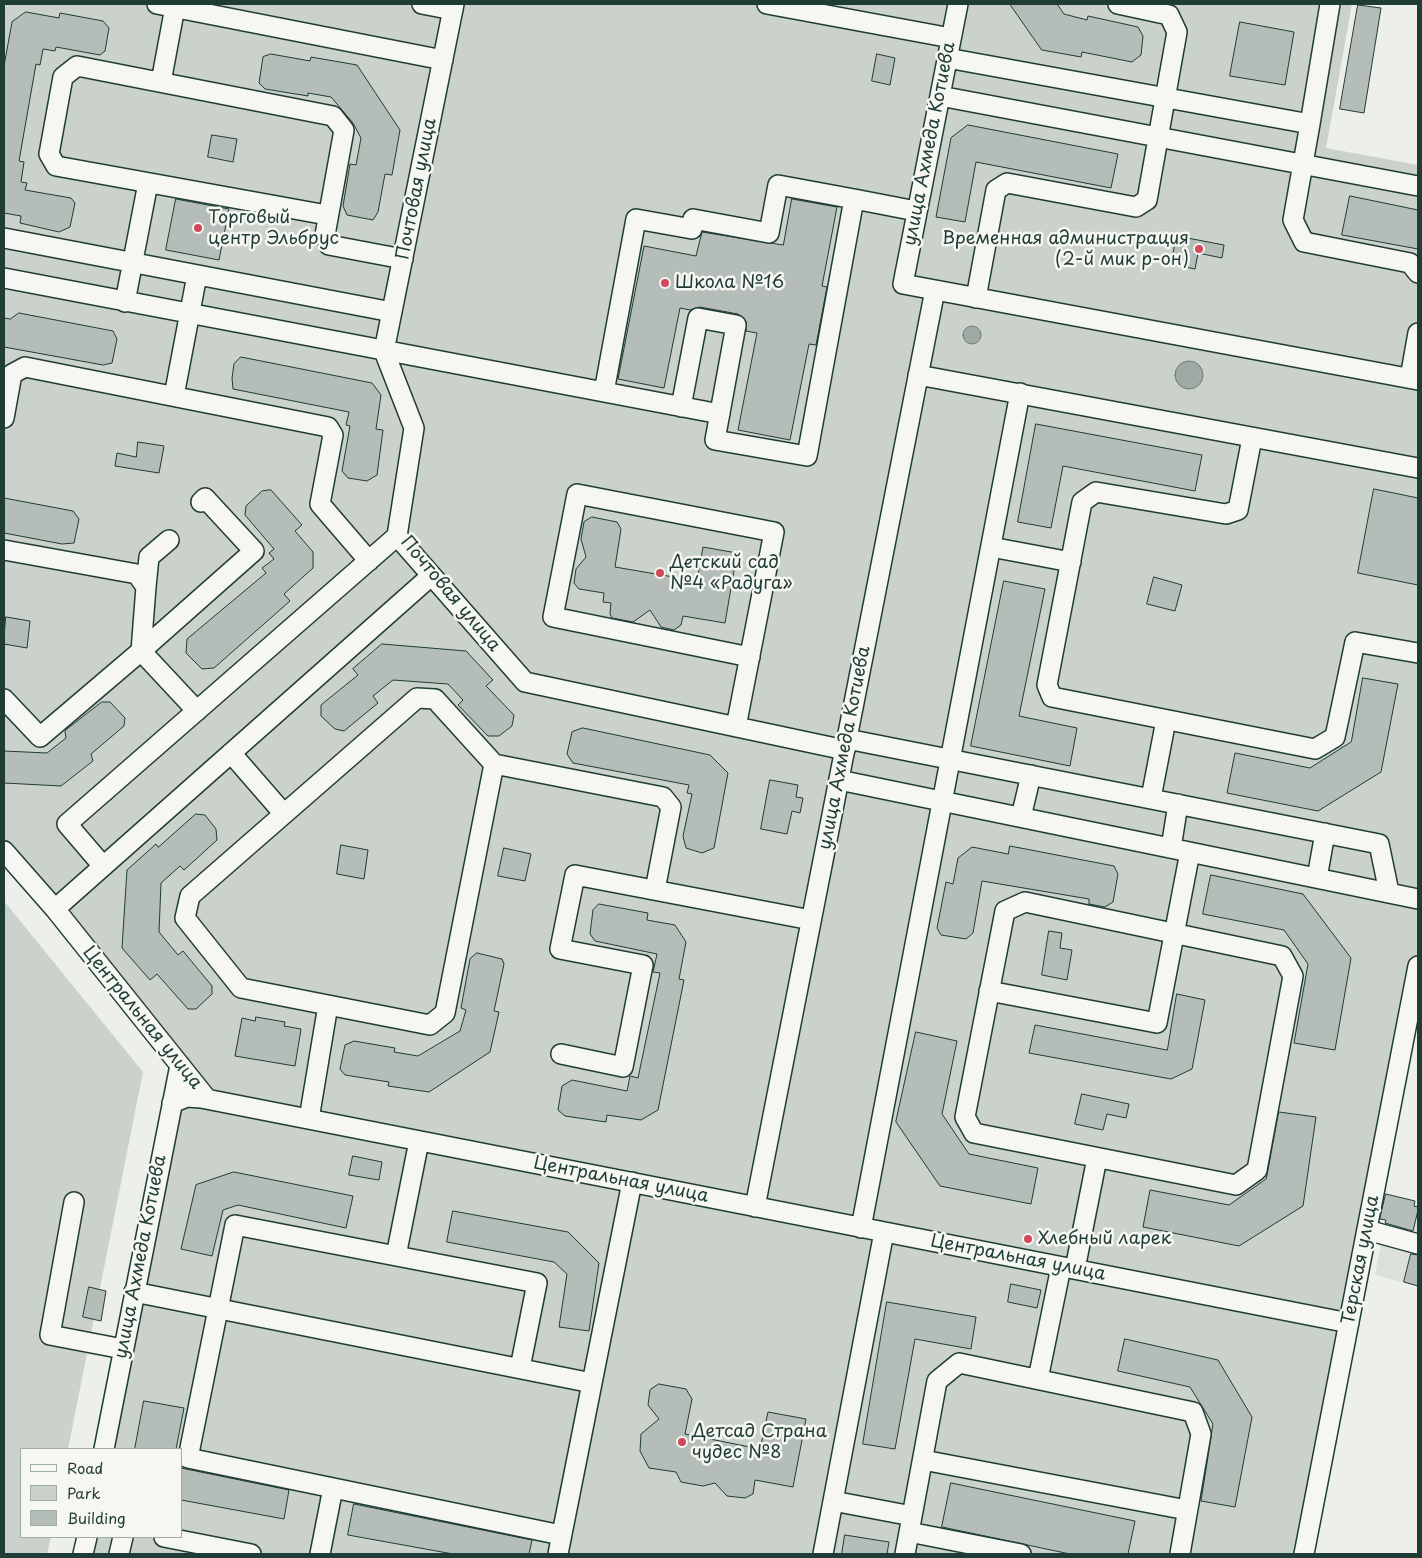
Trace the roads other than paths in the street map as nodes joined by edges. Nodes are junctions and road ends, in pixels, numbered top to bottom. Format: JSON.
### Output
{"nodes":[{"id":1,"x":422,"y":4,"type":"edge"},
{"id":2,"x":768,"y":4,"type":"edge"},
{"id":3,"x":958,"y":4,"type":"edge"},
{"id":4,"x":1118,"y":4,"type":"edge"},
{"id":5,"x":1330,"y":4,"type":"edge"},
{"id":6,"x":166,"y":6,"type":"edge"},
{"id":7,"x":454,"y":7,"type":"edge"},
{"id":8,"x":220,"y":10,"type":"edge"},
{"id":9,"x":951,"y":38,"type":"junction"},
{"id":10,"x":947,"y":58,"type":"junction"},
{"id":11,"x":443,"y":60,"type":"junction"},
{"id":12,"x":161,"y":82,"type":"junction"},
{"id":13,"x":940,"y":96,"type":"junction"},
{"id":14,"x":1165,"y":97,"type":"junction"},
{"id":15,"x":1310,"y":124,"type":"junction"},
{"id":16,"x":1158,"y":137,"type":"junction"},
{"id":17,"x":1303,"y":164,"type":"junction"},
{"id":18,"x":148,"y":182,"type":"junction"},
{"id":19,"x":1418,"y":186,"type":"edge"},
{"id":20,"x":854,"y":199,"type":"junction"},
{"id":21,"x":916,"y":210,"type":"junction"},
{"id":22,"x":328,"y":215,"type":"junction"},
{"id":23,"x":4,"y":238,"type":"edge"},
{"id":24,"x":403,"y":259,"type":"junction"},
{"id":25,"x":133,"y":263,"type":"junction"},
{"id":26,"x":1418,"y":274,"type":"edge"},
{"id":27,"x":197,"y":275,"type":"junction"},
{"id":28,"x":4,"y":278,"type":"edge"},
{"id":29,"x":934,"y":290,"type":"junction"},
{"id":30,"x":976,"y":298,"type":"junction"},
{"id":31,"x":125,"y":302,"type":"junction"},
{"id":32,"x":392,"y":312,"type":"junction"},
{"id":33,"x":189,"y":314,"type":"junction"},
{"id":34,"x":1418,"y":333,"type":"edge"},
{"id":35,"x":384,"y":351,"type":"junction"},
{"id":36,"x":918,"y":375,"type":"junction"},
{"id":37,"x":1414,"y":379,"type":"edge"},
{"id":38,"x":604,"y":392,"type":"junction"},
{"id":39,"x":1020,"y":393,"type":"junction"},
{"id":40,"x":174,"y":396,"type":"junction"},
{"id":41,"x":681,"y":407,"type":"junction"},
{"id":42,"x":720,"y":414,"type":"junction"},
{"id":43,"x":4,"y":418,"type":"edge"},
{"id":44,"x":1252,"y":438,"type":"junction"},
{"id":45,"x":1418,"y":468,"type":"edge"},
{"id":46,"x":201,"y":502,"type":"dead end"},
{"id":47,"x":397,"y":536,"type":"junction"},
{"id":48,"x":169,"y":540,"type":"dead end"},
{"id":49,"x":991,"y":547,"type":"junction"},
{"id":50,"x":4,"y":550,"type":"edge"},
{"id":51,"x":369,"y":561,"type":"junction"},
{"id":52,"x":1071,"y":562,"type":"junction"},
{"id":53,"x":431,"y":576,"type":"junction"},
{"id":54,"x":146,"y":587,"type":"junction"},
{"id":55,"x":141,"y":652,"type":"junction"},
{"id":56,"x":1418,"y":653,"type":"edge"},
{"id":57,"x":750,"y":656,"type":"junction"},
{"id":58,"x":4,"y":699,"type":"edge"},
{"id":59,"x":197,"y":711,"type":"junction"},
{"id":60,"x":1166,"y":720,"type":"junction"},
{"id":61,"x":736,"y":727,"type":"junction"},
{"id":62,"x":846,"y":744,"type":"junction"},
{"id":63,"x":231,"y":753,"type":"junction"},
{"id":64,"x":950,"y":758,"type":"junction"},
{"id":65,"x":494,"y":764,"type":"junction"},
{"id":66,"x":1031,"y":774,"type":"junction"},
{"id":67,"x":839,"y":780,"type":"junction"},
{"id":68,"x":1151,"y":798,"type":"junction"},
{"id":69,"x":942,"y":801,"type":"junction"},
{"id":70,"x":1178,"y":804,"type":"junction"},
{"id":71,"x":284,"y":814,"type":"junction"},
{"id":72,"x":1021,"y":817,"type":"junction"},
{"id":73,"x":1325,"y":833,"type":"junction"},
{"id":74,"x":1171,"y":848,"type":"junction"},
{"id":75,"x":4,"y":851,"type":"edge"},
{"id":76,"x":1190,"y":852,"type":"junction"},
{"id":77,"x":103,"y":866,"type":"junction"},
{"id":78,"x":1317,"y":878,"type":"junction"},
{"id":79,"x":655,"y":890,"type":"junction"},
{"id":80,"x":1389,"y":892,"type":"junction"},
{"id":81,"x":1418,"y":899,"type":"edge"},
{"id":82,"x":55,"y":909,"type":"junction"},
{"id":83,"x":811,"y":920,"type":"junction"},
{"id":84,"x":1174,"y":933,"type":"junction"},
{"id":85,"x":1418,"y":966,"type":"edge"},
{"id":86,"x":989,"y":991,"type":"junction"},
{"id":87,"x":328,"y":1005,"type":"junction"},
{"id":88,"x":561,"y":1054,"type":"dead end"},
{"id":89,"x":180,"y":1065,"type":"junction"},
{"id":90,"x":207,"y":1099,"type":"junction"},
{"id":91,"x":172,"y":1103,"type":"junction"},
{"id":92,"x":309,"y":1119,"type":"junction"},
{"id":93,"x":419,"y":1141,"type":"junction"},
{"id":94,"x":1097,"y":1158,"type":"junction"},
{"id":95,"x":632,"y":1182,"type":"junction"},
{"id":96,"x":74,"y":1202,"type":"dead end"},
{"id":97,"x":755,"y":1207,"type":"junction"},
{"id":98,"x":861,"y":1228,"type":"junction"},
{"id":99,"x":1368,"y":1230,"type":"junction"},
{"id":100,"x":884,"y":1232,"type":"junction"},
{"id":101,"x":1418,"y":1244,"type":"edge"},
{"id":102,"x":396,"y":1256,"type":"junction"},
{"id":103,"x":1068,"y":1268,"type":"junction"},
{"id":104,"x":134,"y":1292,"type":"junction"},
{"id":105,"x":218,"y":1309,"type":"junction"},
{"id":106,"x":1349,"y":1323,"type":"junction"},
{"id":107,"x":123,"y":1349,"type":"junction"},
{"id":108,"x":520,"y":1368,"type":"junction"},
{"id":109,"x":1038,"y":1379,"type":"junction"},
{"id":110,"x":592,"y":1383,"type":"junction"},
{"id":111,"x":104,"y":1448,"type":"edge"},
{"id":112,"x":923,"y":1460,"type":"junction"},
{"id":113,"x":333,"y":1488,"type":"junction"},
{"id":114,"x":833,"y":1500,"type":"junction"},
{"id":115,"x":1188,"y":1510,"type":"junction"},
{"id":116,"x":911,"y":1524,"type":"junction"},
{"id":117,"x":562,"y":1535,"type":"junction"},
{"id":118,"x":87,"y":1538,"type":"edge"},
{"id":119,"x":123,"y":1538,"type":"edge"},
{"id":120,"x":169,"y":1538,"type":"edge"},
{"id":121,"x":83,"y":1554,"type":"edge"},
{"id":122,"x":119,"y":1554,"type":"edge"},
{"id":123,"x":251,"y":1554,"type":"edge"},
{"id":124,"x":320,"y":1554,"type":"edge"},
{"id":125,"x":558,"y":1554,"type":"edge"},
{"id":126,"x":823,"y":1554,"type":"edge"},
{"id":127,"x":906,"y":1554,"type":"edge"},
{"id":128,"x":1022,"y":1554,"type":"edge"},
{"id":129,"x":1180,"y":1554,"type":"edge"},
{"id":130,"x":1304,"y":1554,"type":"edge"}],
"edges":[{"from":1,"to":7,"type":"street"},
{"from":2,"to":9,"type":"street"},
{"from":3,"to":9,"type":"street","name":"улица Ахмеда Котиева"},
{"from":4,"to":14,"type":"street"},
{"from":5,"to":15,"type":"street"},
{"from":6,"to":8,"type":"street"},
{"from":6,"to":12,"type":"street"},
{"from":7,"to":11,"type":"street","name":"Почтовая улица"},
{"from":8,"to":11,"type":"street"},
{"from":9,"to":10,"type":"street","name":"улица Ахмеда Котиева"},
{"from":10,"to":13,"type":"street","name":"улица Ахмеда Котиева"},
{"from":10,"to":14,"type":"street"},
{"from":11,"to":24,"type":"street","name":"Почтовая улица"},
{"from":12,"to":18,"type":"street"},
{"from":12,"to":22,"type":"street"},
{"from":13,"to":16,"type":"street"},
{"from":13,"to":21,"type":"street","name":"улица Ахмеда Котиева"},
{"from":14,"to":15,"type":"street"},
{"from":14,"to":16,"type":"street"},
{"from":15,"to":17,"type":"street"},
{"from":16,"to":17,"type":"street"},
{"from":16,"to":30,"type":"street"},
{"from":17,"to":19,"type":"street"},
{"from":17,"to":26,"type":"street"},
{"from":18,"to":22,"type":"street"},
{"from":18,"to":25,"type":"street"},
{"from":20,"to":21,"type":"street"},
{"from":20,"to":38,"type":"street"},
{"from":20,"to":42,"type":"street"},
{"from":21,"to":29,"type":"street","name":"улица Ахмеда Котиева"},
{"from":22,"to":24,"type":"street"},
{"from":23,"to":25,"type":"street"},
{"from":24,"to":32,"type":"street","name":"Почтовая улица"},
{"from":25,"to":27,"type":"street"},
{"from":25,"to":31,"type":"street"},
{"from":27,"to":32,"type":"street"},
{"from":27,"to":33,"type":"street"},
{"from":28,"to":31,"type":"street"},
{"from":29,"to":30,"type":"street"},
{"from":29,"to":36,"type":"street","name":"улица Ахмеда Котиева"},
{"from":30,"to":37,"type":"street"},
{"from":31,"to":33,"type":"street"},
{"from":32,"to":35,"type":"street","name":"Почтовая улица"},
{"from":33,"to":35,"type":"street"},
{"from":33,"to":40,"type":"street"},
{"from":34,"to":37,"type":"street"},
{"from":35,"to":38,"type":"street"},
{"from":35,"to":47,"type":"street","name":"Почтовая улица"},
{"from":36,"to":39,"type":"street"},
{"from":36,"to":62,"type":"street","name":"улица Ахмеда Котиева"},
{"from":38,"to":41,"type":"street"},
{"from":39,"to":44,"type":"street"},
{"from":39,"to":49,"type":"street"},
{"from":40,"to":43,"type":"street"},
{"from":40,"to":51,"type":"street"},
{"from":41,"to":42,"type":"street"},
{"from":41,"to":42,"type":"street"},
{"from":44,"to":45,"type":"street"},
{"from":44,"to":52,"type":"street"},
{"from":46,"to":55,"type":"street"},
{"from":47,"to":51,"type":"street"},
{"from":47,"to":53,"type":"street","name":"Почтовая улица"},
{"from":48,"to":54,"type":"street"},
{"from":49,"to":52,"type":"street"},
{"from":49,"to":64,"type":"street"},
{"from":50,"to":54,"type":"street"},
{"from":51,"to":59,"type":"street"},
{"from":52,"to":60,"type":"street"},
{"from":53,"to":61,"type":"street","name":"Почтовая улица"},
{"from":53,"to":63,"type":"street"},
{"from":54,"to":55,"type":"street"},
{"from":55,"to":58,"type":"street"},
{"from":55,"to":59,"type":"street"},
{"from":56,"to":60,"type":"street"},
{"from":57,"to":57,"type":"street"},
{"from":57,"to":61,"type":"street"},
{"from":59,"to":77,"type":"street"},
{"from":60,"to":68,"type":"street"},
{"from":61,"to":62,"type":"street","name":"Почтовая улица"},
{"from":62,"to":64,"type":"street","name":"Почтовая улица"},
{"from":62,"to":67,"type":"street","name":"улица Ахмеда Котиева"},
{"from":63,"to":71,"type":"street"},
{"from":63,"to":77,"type":"street"},
{"from":64,"to":66,"type":"street","name":"Почтовая улица"},
{"from":64,"to":69,"type":"street"},
{"from":65,"to":71,"type":"street"},
{"from":65,"to":79,"type":"street"},
{"from":65,"to":87,"type":"street"},
{"from":66,"to":68,"type":"street","name":"Почтовая улица"},
{"from":66,"to":72,"type":"street"},
{"from":67,"to":69,"type":"street"},
{"from":67,"to":83,"type":"street","name":"улица Ахмеда Котиева"},
{"from":68,"to":70,"type":"street","name":"Почтовая улица"},
{"from":69,"to":72,"type":"street"},
{"from":69,"to":98,"type":"street"},
{"from":70,"to":73,"type":"street","name":"Почтовая улица"},
{"from":70,"to":74,"type":"street"},
{"from":71,"to":87,"type":"street"},
{"from":72,"to":74,"type":"street"},
{"from":73,"to":78,"type":"street"},
{"from":73,"to":80,"type":"street","name":"Почтовая улица"},
{"from":74,"to":76,"type":"street"},
{"from":75,"to":82,"type":"street","name":"Центральная улица"},
{"from":76,"to":78,"type":"street"},
{"from":76,"to":84,"type":"street"},
{"from":77,"to":82,"type":"street"},
{"from":78,"to":80,"type":"street"},
{"from":79,"to":83,"type":"street"},
{"from":79,"to":88,"type":"street"},
{"from":80,"to":81,"type":"street"},
{"from":82,"to":89,"type":"street","name":"Центральная улица"},
{"from":83,"to":97,"type":"street","name":"улица Ахмеда Котиева"},
{"from":84,"to":86,"type":"street"},
{"from":84,"to":86,"type":"street"},
{"from":84,"to":94,"type":"street"},
{"from":85,"to":99,"type":"street","name":"Терская улица"},
{"from":86,"to":94,"type":"street"},
{"from":87,"to":92,"type":"street"},
{"from":89,"to":90,"type":"street","name":"Центральная улица"},
{"from":89,"to":91,"type":"street","name":"улица Ахмеда Котиева"},
{"from":90,"to":91,"type":"street"},
{"from":90,"to":92,"type":"street","name":"Центральная улица"},
{"from":91,"to":104,"type":"street","name":"улица Ахмеда Котиева"},
{"from":92,"to":93,"type":"street","name":"Центральная улица"},
{"from":93,"to":95,"type":"street","name":"Центральная улица"},
{"from":93,"to":102,"type":"street"},
{"from":94,"to":103,"type":"street"},
{"from":95,"to":97,"type":"street","name":"Центральная улица"},
{"from":95,"to":110,"type":"street"},
{"from":96,"to":107,"type":"street"},
{"from":97,"to":98,"type":"street","name":"Центральная улица"},
{"from":98,"to":100,"type":"street","name":"Центральная улица"},
{"from":99,"to":101,"type":"street"},
{"from":99,"to":106,"type":"street","name":"Терская улица"},
{"from":100,"to":103,"type":"street","name":"Центральная улица"},
{"from":100,"to":114,"type":"street"},
{"from":102,"to":105,"type":"street"},
{"from":102,"to":108,"type":"street"},
{"from":103,"to":106,"type":"street","name":"Центральная улица"},
{"from":103,"to":109,"type":"street"},
{"from":104,"to":105,"type":"street"},
{"from":104,"to":107,"type":"street","name":"улица Ахмеда Котиева"},
{"from":105,"to":108,"type":"street"},
{"from":105,"to":113,"type":"street"},
{"from":106,"to":130,"type":"street","name":"Терская улица"},
{"from":107,"to":111,"type":"street","name":"улица Ахмеда Котиева"},
{"from":108,"to":110,"type":"street"},
{"from":109,"to":112,"type":"street"},
{"from":109,"to":115,"type":"street"},
{"from":110,"to":117,"type":"street"},
{"from":112,"to":115,"type":"street"},
{"from":112,"to":116,"type":"street"},
{"from":113,"to":117,"type":"street"},
{"from":113,"to":124,"type":"street"},
{"from":114,"to":116,"type":"street"},
{"from":114,"to":126,"type":"street"},
{"from":115,"to":129,"type":"street"},
{"from":116,"to":127,"type":"street"},
{"from":116,"to":128,"type":"street"},
{"from":117,"to":125,"type":"street"},
{"from":118,"to":121,"type":"street"},
{"from":119,"to":122,"type":"street"},
{"from":120,"to":123,"type":"street"}]}
